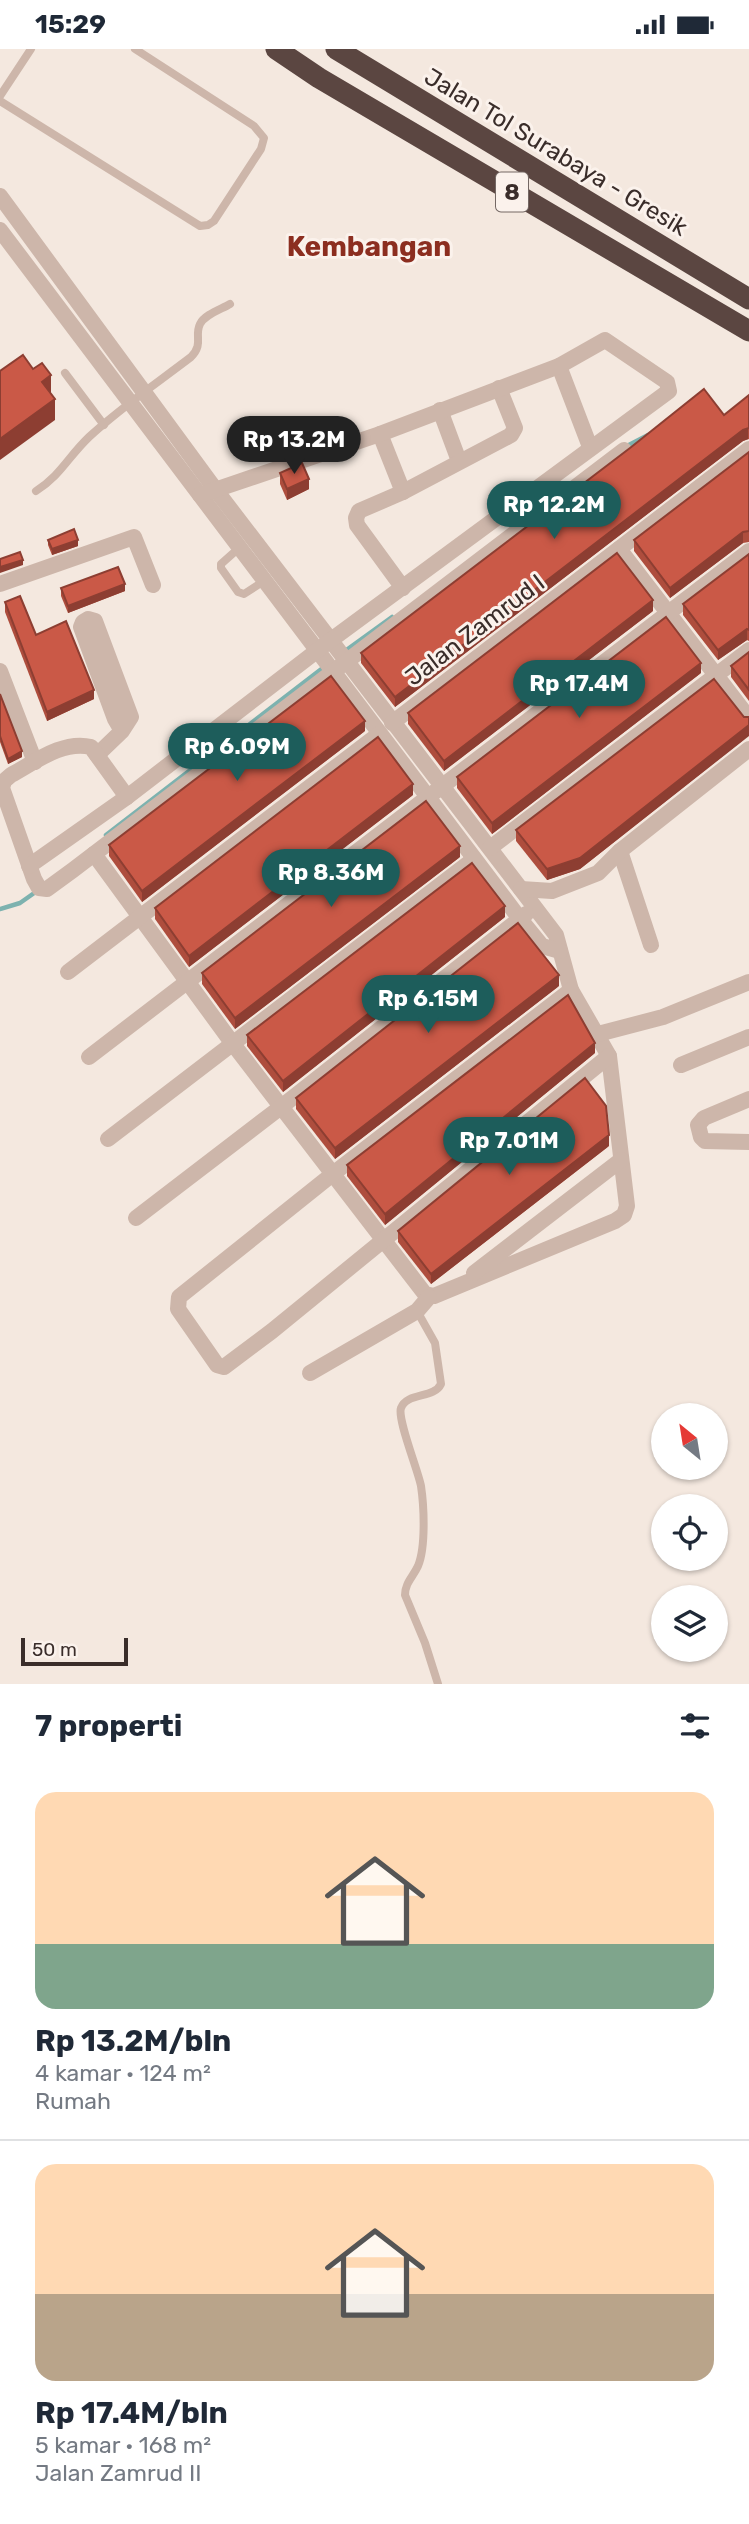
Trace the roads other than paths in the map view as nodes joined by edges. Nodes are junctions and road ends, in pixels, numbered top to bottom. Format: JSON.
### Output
{"nodes":[{"id":1,"x":31,"y":49,"type":"edge"},
{"id":2,"x":135,"y":49,"type":"edge"},
{"id":3,"x":276,"y":49,"type":"edge"},
{"id":4,"x":337,"y":49,"type":"edge"},
{"id":5,"x":0,"y":99,"type":"edge"},
{"id":6,"x":0,"y":196,"type":"edge"},
{"id":7,"x":0,"y":230,"type":"edge"},
{"id":8,"x":749,"y":299,"type":"edge"},
{"id":9,"x":230,"y":304,"type":"dead end"},
{"id":10,"x":749,"y":331,"type":"edge"},
{"id":11,"x":559,"y":366,"type":"junction"},
{"id":12,"x":65,"y":373,"type":"dead end"},
{"id":13,"x":499,"y":388,"type":"junction"},
{"id":14,"x":138,"y":398,"type":"junction"},
{"id":15,"x":440,"y":410,"type":"junction"},
{"id":16,"x":104,"y":425,"type":"junction"},
{"id":17,"x":380,"y":434,"type":"junction"},
{"id":18,"x":590,"y":447,"type":"junction"},
{"id":19,"x":749,"y":449,"type":"edge"},
{"id":20,"x":624,"y":450,"type":"edge"},
{"id":21,"x":458,"y":461,"type":"junction"},
{"id":22,"x":36,"y":491,"type":"dead end"},
{"id":23,"x":207,"y":492,"type":"junction"},
{"id":24,"x":403,"y":492,"type":"junction"},
{"id":25,"x":239,"y":548,"type":"junction"},
{"id":26,"x":619,"y":549,"type":"junction"},
{"id":27,"x":749,"y":551,"type":"edge"},
{"id":28,"x":264,"y":581,"type":"junction"},
{"id":29,"x":0,"y":585,"type":"edge"},
{"id":30,"x":153,"y":585,"type":"dead end"},
{"id":31,"x":424,"y":587,"type":"junction"},
{"id":32,"x":403,"y":589,"type":"junction"},
{"id":33,"x":669,"y":613,"type":"junction"},
{"id":34,"x":749,"y":649,"type":"edge"},
{"id":35,"x":339,"y":651,"type":"junction"},
{"id":36,"x":325,"y":662,"type":"junction"},
{"id":37,"x":0,"y":671,"type":"edge"},
{"id":38,"x":716,"y":674,"type":"junction"},
{"id":39,"x":749,"y":717,"type":"edge"},
{"id":40,"x":392,"y":723,"type":"junction"},
{"id":41,"x":122,"y":731,"type":"junction"},
{"id":42,"x":379,"y":734,"type":"junction"},
{"id":43,"x":749,"y":749,"type":"edge"},
{"id":44,"x":97,"y":755,"type":"junction"},
{"id":45,"x":36,"y":762,"type":"junction"},
{"id":46,"x":441,"y":785,"type":"junction"},
{"id":47,"x":127,"y":797,"type":"junction"},
{"id":48,"x":428,"y":798,"type":"junction"},
{"id":49,"x":490,"y":848,"type":"junction"},
{"id":50,"x":620,"y":851,"type":"junction"},
{"id":51,"x":94,"y":854,"type":"junction"},
{"id":52,"x":474,"y":859,"type":"junction"},
{"id":53,"x":29,"y":866,"type":"junction"},
{"id":54,"x":521,"y":889,"type":"junction"},
{"id":55,"x":535,"y":907,"type":"junction"},
{"id":56,"x":139,"y":918,"type":"junction"},
{"id":57,"x":520,"y":919,"type":"junction"},
{"id":58,"x":651,"y":945,"type":"dead end"},
{"id":59,"x":560,"y":951,"type":"junction"},
{"id":60,"x":68,"y":972,"type":"dead end"},
{"id":61,"x":188,"y":981,"type":"junction"},
{"id":62,"x":746,"y":983,"type":"edge"},
{"id":63,"x":571,"y":990,"type":"junction"},
{"id":64,"x":749,"y":1001,"type":"edge"},
{"id":65,"x":598,"y":1034,"type":"junction"},
{"id":66,"x":749,"y":1037,"type":"edge"},
{"id":67,"x":233,"y":1044,"type":"junction"},
{"id":68,"x":609,"y":1056,"type":"junction"},
{"id":69,"x":89,"y":1057,"type":"dead end"},
{"id":70,"x":681,"y":1065,"type":"dead end"},
{"id":71,"x":749,"y":1099,"type":"edge"},
{"id":72,"x":281,"y":1107,"type":"junction"},
{"id":73,"x":108,"y":1139,"type":"dead end"},
{"id":74,"x":749,"y":1142,"type":"edge"},
{"id":75,"x":621,"y":1160,"type":"junction"},
{"id":76,"x":334,"y":1173,"type":"junction"},
{"id":77,"x":136,"y":1218,"type":"dead end"},
{"id":78,"x":383,"y":1238,"type":"junction"},
{"id":79,"x":456,"y":1288,"type":"junction"},
{"id":80,"x":429,"y":1297,"type":"junction"},
{"id":81,"x":417,"y":1311,"type":"junction"},
{"id":82,"x":310,"y":1373,"type":"dead end"},
{"id":83,"x":438,"y":1684,"type":"edge"}],
"edges":[{"from":1,"to":5,"type":"lane"},
{"from":2,"to":5,"type":"lane"},
{"from":3,"to":10,"type":"highway","number":"8"},
{"from":4,"to":8,"type":"highway","name":"Jalan Tol Surabaya - Gresik","number":"8"},
{"from":6,"to":14,"type":"street"},
{"from":7,"to":14,"type":"street"},
{"from":9,"to":14,"type":"lane"},
{"from":11,"to":13,"type":"street"},
{"from":11,"to":18,"type":"street"},
{"from":11,"to":18,"type":"street"},
{"from":12,"to":16,"type":"lane"},
{"from":13,"to":15,"type":"street"},
{"from":13,"to":21,"type":"street"},
{"from":14,"to":16,"type":"lane"},
{"from":14,"to":23,"type":"street"},
{"from":15,"to":17,"type":"street"},
{"from":15,"to":21,"type":"street"},
{"from":16,"to":22,"type":"lane"},
{"from":17,"to":23,"type":"street"},
{"from":17,"to":24,"type":"street"},
{"from":18,"to":31,"type":"street"},
{"from":19,"to":26,"type":"street","name":"Jalan Zamrud I"},
{"from":20,"to":31,"type":"street"},
{"from":21,"to":24,"type":"street"},
{"from":23,"to":25,"type":"street"},
{"from":23,"to":35,"type":"street"},
{"from":24,"to":32,"type":"street"},
{"from":25,"to":28,"type":"street"},
{"from":25,"to":28,"type":"lane"},
{"from":26,"to":33,"type":"street"},
{"from":26,"to":40,"type":"street","name":"Jalan Zamrud I"},
{"from":27,"to":33,"type":"street"},
{"from":28,"to":36,"type":"street"},
{"from":29,"to":30,"type":"street"},
{"from":31,"to":32,"type":"street"},
{"from":31,"to":35,"type":"street"},
{"from":32,"to":35,"type":"street"},
{"from":33,"to":38,"type":"street"},
{"from":33,"to":46,"type":"street"},
{"from":34,"to":38,"type":"street"},
{"from":35,"to":36,"type":"street"},
{"from":35,"to":36,"type":"street"},
{"from":35,"to":40,"type":"street"},
{"from":36,"to":42,"type":"street"},
{"from":36,"to":47,"type":"street"},
{"from":36,"to":51,"type":"street"},
{"from":37,"to":45,"type":"street"},
{"from":38,"to":39,"type":"street"},
{"from":38,"to":49,"type":"street"},
{"from":40,"to":46,"type":"street"},
{"from":41,"to":41,"type":"street"},
{"from":41,"to":44,"type":"street"},
{"from":42,"to":48,"type":"street"},
{"from":42,"to":56,"type":"street"},
{"from":43,"to":50,"type":"street"},
{"from":44,"to":45,"type":"street"},
{"from":44,"to":47,"type":"street"},
{"from":45,"to":53,"type":"street"},
{"from":46,"to":48,"type":"street"},
{"from":46,"to":49,"type":"street"},
{"from":47,"to":53,"type":"street"},
{"from":48,"to":52,"type":"street"},
{"from":48,"to":61,"type":"street"},
{"from":49,"to":54,"type":"street"},
{"from":50,"to":54,"type":"street"},
{"from":50,"to":58,"type":"street"},
{"from":51,"to":53,"type":"street"},
{"from":51,"to":56,"type":"street"},
{"from":52,"to":57,"type":"street"},
{"from":52,"to":67,"type":"street"},
{"from":54,"to":55,"type":"street"},
{"from":55,"to":57,"type":"street"},
{"from":55,"to":59,"type":"street"},
{"from":56,"to":60,"type":"street"},
{"from":56,"to":61,"type":"street"},
{"from":57,"to":59,"type":"street"},
{"from":57,"to":72,"type":"street"},
{"from":59,"to":63,"type":"street"},
{"from":61,"to":67,"type":"street"},
{"from":61,"to":69,"type":"street"},
{"from":62,"to":64,"type":"street"},
{"from":62,"to":65,"type":"street"},
{"from":63,"to":65,"type":"street"},
{"from":63,"to":76,"type":"street"},
{"from":65,"to":68,"type":"street"},
{"from":66,"to":70,"type":"street"},
{"from":67,"to":72,"type":"street"},
{"from":67,"to":73,"type":"street"},
{"from":68,"to":75,"type":"street"},
{"from":68,"to":78,"type":"street"},
{"from":71,"to":74,"type":"street"},
{"from":72,"to":76,"type":"street"},
{"from":72,"to":77,"type":"street"},
{"from":75,"to":79,"type":"street"},
{"from":75,"to":79,"type":"street"},
{"from":76,"to":78,"type":"street"},
{"from":76,"to":78,"type":"street"},
{"from":78,"to":80,"type":"street"},
{"from":79,"to":80,"type":"street"},
{"from":80,"to":81,"type":"street"},
{"from":81,"to":82,"type":"street"},
{"from":81,"to":83,"type":"lane"}]}
